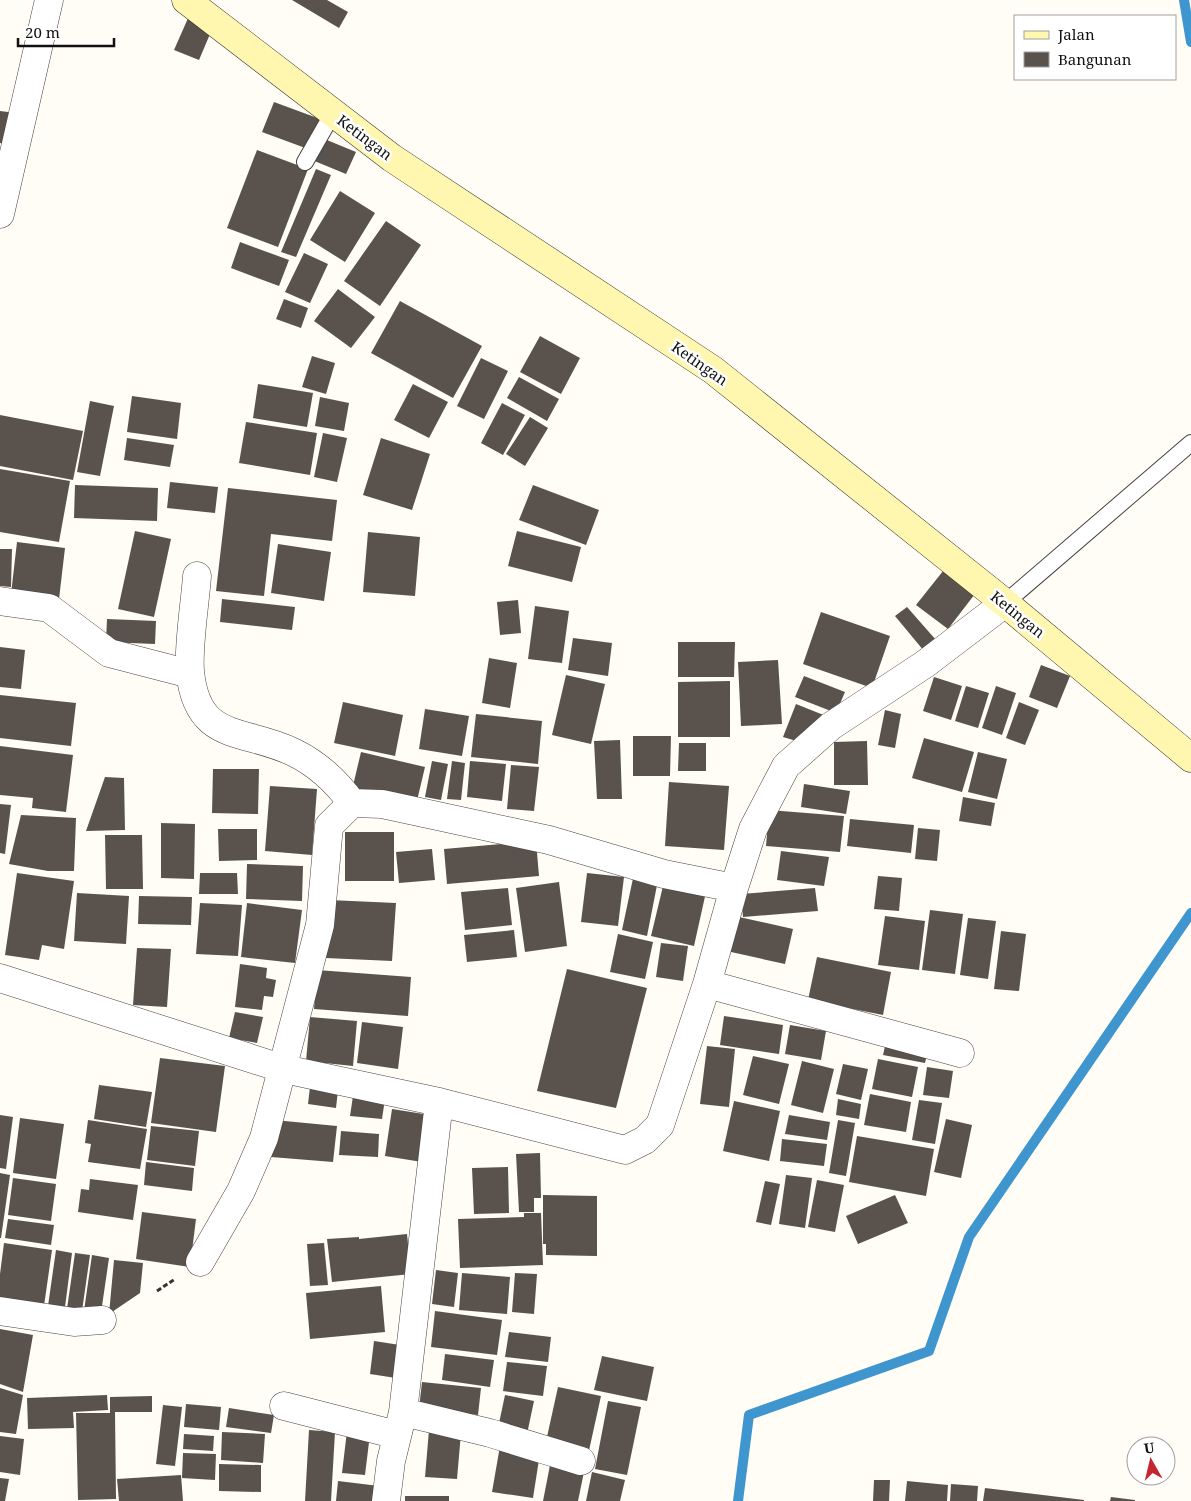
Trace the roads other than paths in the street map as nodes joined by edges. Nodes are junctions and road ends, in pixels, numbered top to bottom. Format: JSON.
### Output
{"nodes":[{"id":1,"x":49,"y":0,"type":"edge"},
{"id":2,"x":186,"y":0,"type":"edge"},
{"id":3,"x":333,"y":113,"type":"junction"},
{"id":4,"x":305,"y":162,"type":"dead end"},
{"id":5,"x":0,"y":214,"type":"edge"},
{"id":6,"x":1191,"y":444,"type":"edge"},
{"id":7,"x":197,"y":576,"type":"dead end"},
{"id":8,"x":0,"y":600,"type":"edge"},
{"id":9,"x":1005,"y":603,"type":"junction"},
{"id":10,"x":190,"y":674,"type":"junction"},
{"id":11,"x":1191,"y":758,"type":"edge"},
{"id":12,"x":352,"y":803,"type":"junction"},
{"id":13,"x":734,"y":888,"type":"junction"},
{"id":14,"x":0,"y":978,"type":"edge"},
{"id":15,"x":708,"y":984,"type":"junction"},
{"id":16,"x":960,"y":1053,"type":"dead end"},
{"id":17,"x":284,"y":1069,"type":"junction"},
{"id":18,"x":438,"y":1102,"type":"junction"},
{"id":19,"x":200,"y":1262,"type":"dead end"},
{"id":20,"x":0,"y":1311,"type":"edge"},
{"id":21,"x":102,"y":1320,"type":"dead end"},
{"id":22,"x":284,"y":1406,"type":"dead end"},
{"id":23,"x":400,"y":1424,"type":"junction"},
{"id":24,"x":581,"y":1461,"type":"dead end"},
{"id":25,"x":386,"y":1501,"type":"edge"}],
"edges":[{"from":1,"to":5,"type":"street"},
{"from":2,"to":3,"type":"street","name":"Ketingan"},
{"from":3,"to":4,"type":"lane"},
{"from":3,"to":9,"type":"street","name":"Ketingan"},
{"from":6,"to":9,"type":"lane"},
{"from":7,"to":10,"type":"street"},
{"from":8,"to":10,"type":"street"},
{"from":9,"to":11,"type":"street","name":"Ketingan"},
{"from":9,"to":13,"type":"street"},
{"from":10,"to":12,"type":"street"},
{"from":12,"to":13,"type":"street"},
{"from":12,"to":17,"type":"street"},
{"from":13,"to":15,"type":"street"},
{"from":14,"to":17,"type":"street"},
{"from":15,"to":16,"type":"street"},
{"from":15,"to":18,"type":"street"},
{"from":17,"to":18,"type":"street"},
{"from":17,"to":19,"type":"street"},
{"from":18,"to":23,"type":"street"},
{"from":20,"to":21,"type":"street"},
{"from":22,"to":23,"type":"street"},
{"from":23,"to":24,"type":"street"},
{"from":23,"to":25,"type":"street"}]}
